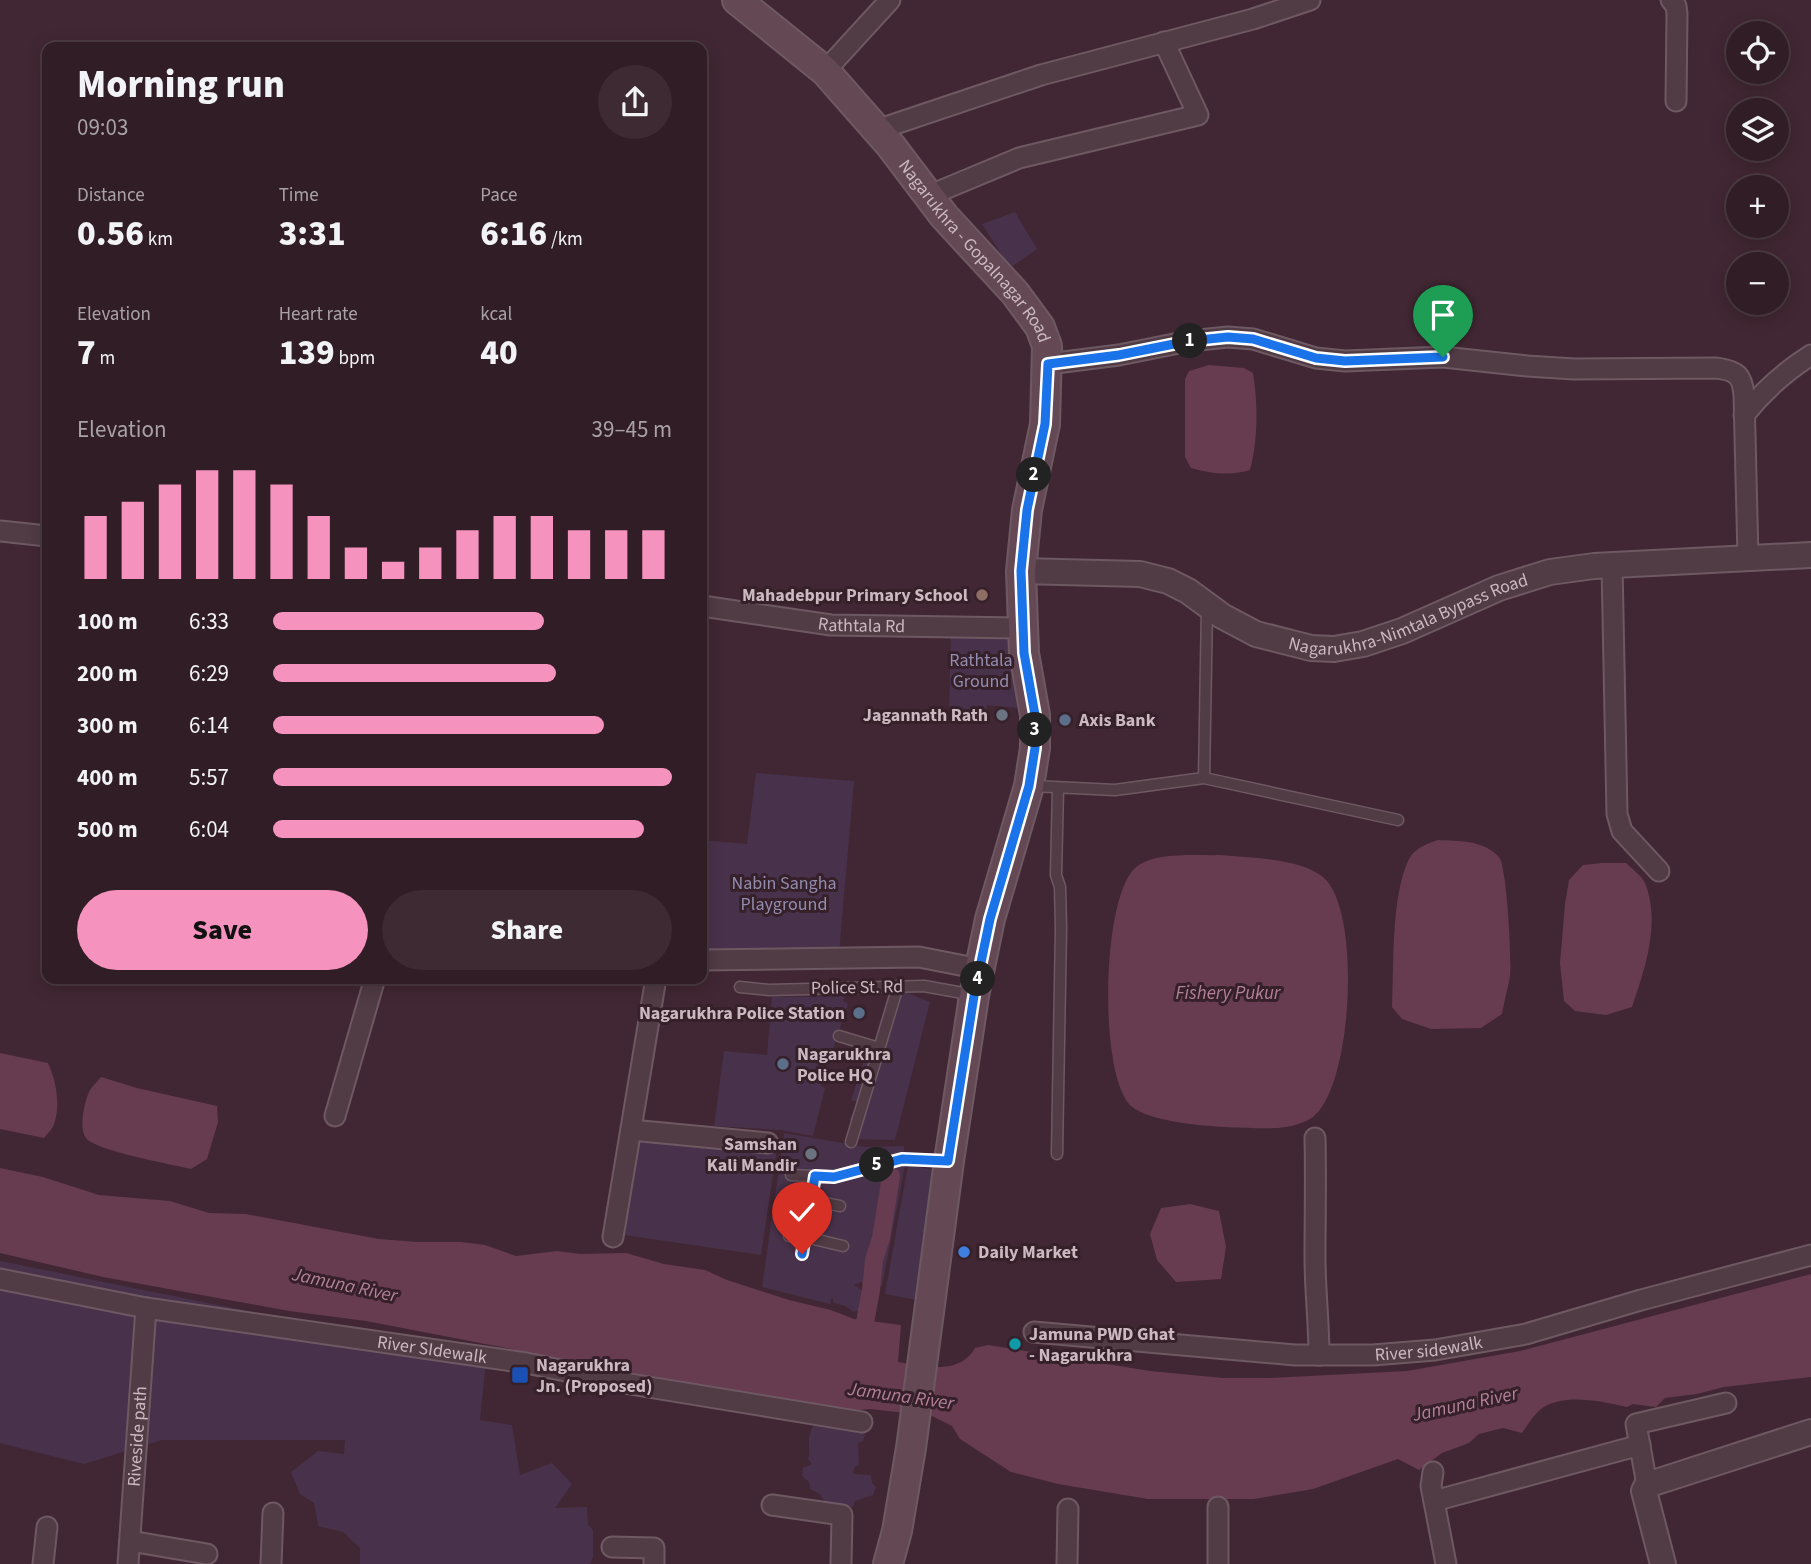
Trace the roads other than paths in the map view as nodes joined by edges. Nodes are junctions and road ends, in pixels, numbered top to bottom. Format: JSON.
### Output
{"nodes":[{"id":1,"x":737,"y":0,"type":"edge"},
{"id":2,"x":890,"y":0,"type":"edge"},
{"id":3,"x":1310,"y":0,"type":"edge"},
{"id":4,"x":1671,"y":0,"type":"edge"},
{"id":5,"x":1164,"y":43,"type":"junction"},
{"id":6,"x":825,"y":71,"type":"junction"},
{"id":7,"x":1676,"y":101,"type":"dead end"},
{"id":8,"x":877,"y":130,"type":"junction"},
{"id":9,"x":928,"y":196,"type":"junction"},
{"id":10,"x":1811,"y":355,"type":"edge"},
{"id":11,"x":1048,"y":364,"type":"junction"},
{"id":12,"x":1744,"y":415,"type":"junction"},
{"id":13,"x":0,"y":531,"type":"edge"},
{"id":14,"x":42,"y":535,"type":"edge"},
{"id":15,"x":1811,"y":555,"type":"edge"},
{"id":16,"x":1748,"y":558,"type":"junction"},
{"id":17,"x":1612,"y":565,"type":"junction"},
{"id":18,"x":1021,"y":571,"type":"junction"},
{"id":19,"x":1207,"y":606,"type":"junction"},
{"id":20,"x":707,"y":607,"type":"edge"},
{"id":21,"x":1023,"y":628,"type":"junction"},
{"id":22,"x":1204,"y":778,"type":"junction"},
{"id":23,"x":1029,"y":786,"type":"junction"},
{"id":24,"x":1058,"y":788,"type":"junction"},
{"id":25,"x":1398,"y":820,"type":"dead end"},
{"id":26,"x":1659,"y":871,"type":"dead end"},
{"id":27,"x":707,"y":960,"type":"edge"},
{"id":28,"x":977,"y":982,"type":"junction"},
{"id":29,"x":373,"y":984,"type":"edge"},
{"id":30,"x":655,"y":984,"type":"edge"},
{"id":31,"x":898,"y":986,"type":"junction"},
{"id":32,"x":740,"y":987,"type":"dead end"},
{"id":33,"x":839,"y":1036,"type":"dead end"},
{"id":34,"x":879,"y":1048,"type":"junction"},
{"id":35,"x":335,"y":1116,"type":"dead end"},
{"id":36,"x":631,"y":1129,"type":"junction"},
{"id":37,"x":1315,"y":1138,"type":"dead end"},
{"id":38,"x":851,"y":1142,"type":"dead end"},
{"id":39,"x":768,"y":1143,"type":"dead end"},
{"id":40,"x":1057,"y":1154,"type":"dead end"},
{"id":41,"x":948,"y":1161,"type":"junction"},
{"id":42,"x":791,"y":1175,"type":"dead end"},
{"id":43,"x":815,"y":1176,"type":"junction"},
{"id":44,"x":811,"y":1200,"type":"junction"},
{"id":45,"x":840,"y":1206,"type":"dead end"},
{"id":46,"x":791,"y":1212,"type":"dead end"},
{"id":47,"x":809,"y":1213,"type":"junction"},
{"id":48,"x":789,"y":1236,"type":"dead end"},
{"id":49,"x":613,"y":1237,"type":"dead end"},
{"id":50,"x":805,"y":1237,"type":"junction"},
{"id":51,"x":843,"y":1246,"type":"dead end"},
{"id":52,"x":802,"y":1254,"type":"dead end"},
{"id":53,"x":1811,"y":1255,"type":"edge"},
{"id":54,"x":0,"y":1279,"type":"edge"},
{"id":55,"x":146,"y":1308,"type":"junction"},
{"id":56,"x":1034,"y":1332,"type":"dead end"},
{"id":57,"x":1319,"y":1356,"type":"junction"},
{"id":58,"x":1726,"y":1403,"type":"dead end"},
{"id":59,"x":862,"y":1423,"type":"dead end"},
{"id":60,"x":1811,"y":1432,"type":"edge"},
{"id":61,"x":1640,"y":1446,"type":"junction"},
{"id":62,"x":1433,"y":1472,"type":"dead end"},
{"id":63,"x":1647,"y":1485,"type":"junction"},
{"id":64,"x":1434,"y":1501,"type":"junction"},
{"id":65,"x":772,"y":1505,"type":"dead end"},
{"id":66,"x":1218,"y":1507,"type":"dead end"},
{"id":67,"x":1068,"y":1509,"type":"dead end"},
{"id":68,"x":273,"y":1513,"type":"dead end"},
{"id":69,"x":47,"y":1527,"type":"dead end"},
{"id":70,"x":130,"y":1541,"type":"junction"},
{"id":71,"x":612,"y":1547,"type":"dead end"},
{"id":72,"x":207,"y":1554,"type":"dead end"},
{"id":73,"x":43,"y":1564,"type":"edge"},
{"id":74,"x":128,"y":1564,"type":"edge"},
{"id":75,"x":271,"y":1564,"type":"edge"},
{"id":76,"x":654,"y":1564,"type":"edge"},
{"id":77,"x":841,"y":1564,"type":"edge"},
{"id":78,"x":888,"y":1564,"type":"edge"},
{"id":79,"x":1067,"y":1564,"type":"edge"},
{"id":80,"x":1218,"y":1564,"type":"edge"},
{"id":81,"x":1446,"y":1564,"type":"edge"},
{"id":82,"x":1664,"y":1564,"type":"edge"}],
"edges":[{"from":1,"to":6,"type":"main road","name":"Nagarukhra - Gopalnagar Road"},
{"from":2,"to":6,"type":"street"},
{"from":3,"to":5,"type":"street"},
{"from":4,"to":7,"type":"street"},
{"from":5,"to":8,"type":"street"},
{"from":5,"to":9,"type":"street"},
{"from":6,"to":8,"type":"main road","name":"Nagarukhra - Gopalnagar Road"},
{"from":8,"to":9,"type":"main road","name":"Nagarukhra - Gopalnagar Road"},
{"from":9,"to":11,"type":"main road","name":"Nagarukhra - Gopalnagar Road"},
{"from":10,"to":12,"type":"street"},
{"from":11,"to":12,"type":"street"},
{"from":11,"to":18,"type":"main road","name":"Nagarukhra - Gopalnagar Road"},
{"from":12,"to":16,"type":"street"},
{"from":13,"to":14,"type":"street"},
{"from":15,"to":16,"type":"street","name":"Nagarukhra-Nimtala Bypass Road"},
{"from":16,"to":17,"type":"street","name":"Nagarukhra-Nimtala Bypass Road"},
{"from":17,"to":19,"type":"street","name":"Nagarukhra-Nimtala Bypass Road"},
{"from":17,"to":26,"type":"street"},
{"from":18,"to":19,"type":"street","name":"Nagarukhra-Nimtala Bypass Road"},
{"from":18,"to":21,"type":"main road","name":"Nagarukhra - Gopalnagar Road"},
{"from":19,"to":22,"type":"lane"},
{"from":20,"to":21,"type":"street","name":"Rathtala Rd"},
{"from":21,"to":23,"type":"main road","name":"Nagarukhra - Gopalnagar Road"},
{"from":22,"to":24,"type":"lane"},
{"from":22,"to":25,"type":"lane"},
{"from":23,"to":24,"type":"lane"},
{"from":23,"to":28,"type":"main road","name":"Nagarukhra - Gopalnagar Road"},
{"from":24,"to":40,"type":"lane"},
{"from":27,"to":28,"type":"street"},
{"from":28,"to":31,"type":"lane","name":"Police St. Rd"},
{"from":28,"to":41,"type":"main road","name":"Nagarukhra - Gopalnagar Road"},
{"from":29,"to":35,"type":"street"},
{"from":30,"to":36,"type":"street"},
{"from":31,"to":32,"type":"lane","name":"Police St. Rd"},
{"from":31,"to":34,"type":"lane"},
{"from":33,"to":34,"type":"lane"},
{"from":34,"to":38,"type":"lane"},
{"from":36,"to":39,"type":"street"},
{"from":36,"to":49,"type":"street"},
{"from":37,"to":57,"type":"street"},
{"from":41,"to":43,"type":"lane"},
{"from":41,"to":78,"type":"main road","name":"Nagarukhra - Gopalnagar Road"},
{"from":42,"to":43,"type":"lane"},
{"from":43,"to":44,"type":"lane"},
{"from":44,"to":45,"type":"lane"},
{"from":44,"to":47,"type":"lane"},
{"from":46,"to":47,"type":"lane"},
{"from":47,"to":50,"type":"lane"},
{"from":48,"to":50,"type":"lane"},
{"from":50,"to":51,"type":"lane"},
{"from":50,"to":52,"type":"lane"},
{"from":53,"to":57,"type":"street","name":"River sidewalk"},
{"from":54,"to":55,"type":"street","name":"River SIdewalk"},
{"from":55,"to":59,"type":"street","name":"River SIdewalk"},
{"from":55,"to":70,"type":"street","name":"Riveside path"},
{"from":56,"to":57,"type":"street","name":"River sidewalk"},
{"from":58,"to":61,"type":"street"},
{"from":60,"to":63,"type":"street"},
{"from":61,"to":63,"type":"street"},
{"from":61,"to":64,"type":"street"},
{"from":62,"to":64,"type":"street"},
{"from":63,"to":82,"type":"street"},
{"from":64,"to":81,"type":"street"},
{"from":65,"to":77,"type":"street"},
{"from":66,"to":80,"type":"street"},
{"from":67,"to":79,"type":"street"},
{"from":68,"to":75,"type":"street"},
{"from":69,"to":73,"type":"street"},
{"from":70,"to":72,"type":"street"},
{"from":70,"to":74,"type":"street","name":"Riveside path"},
{"from":71,"to":76,"type":"street"}]}
